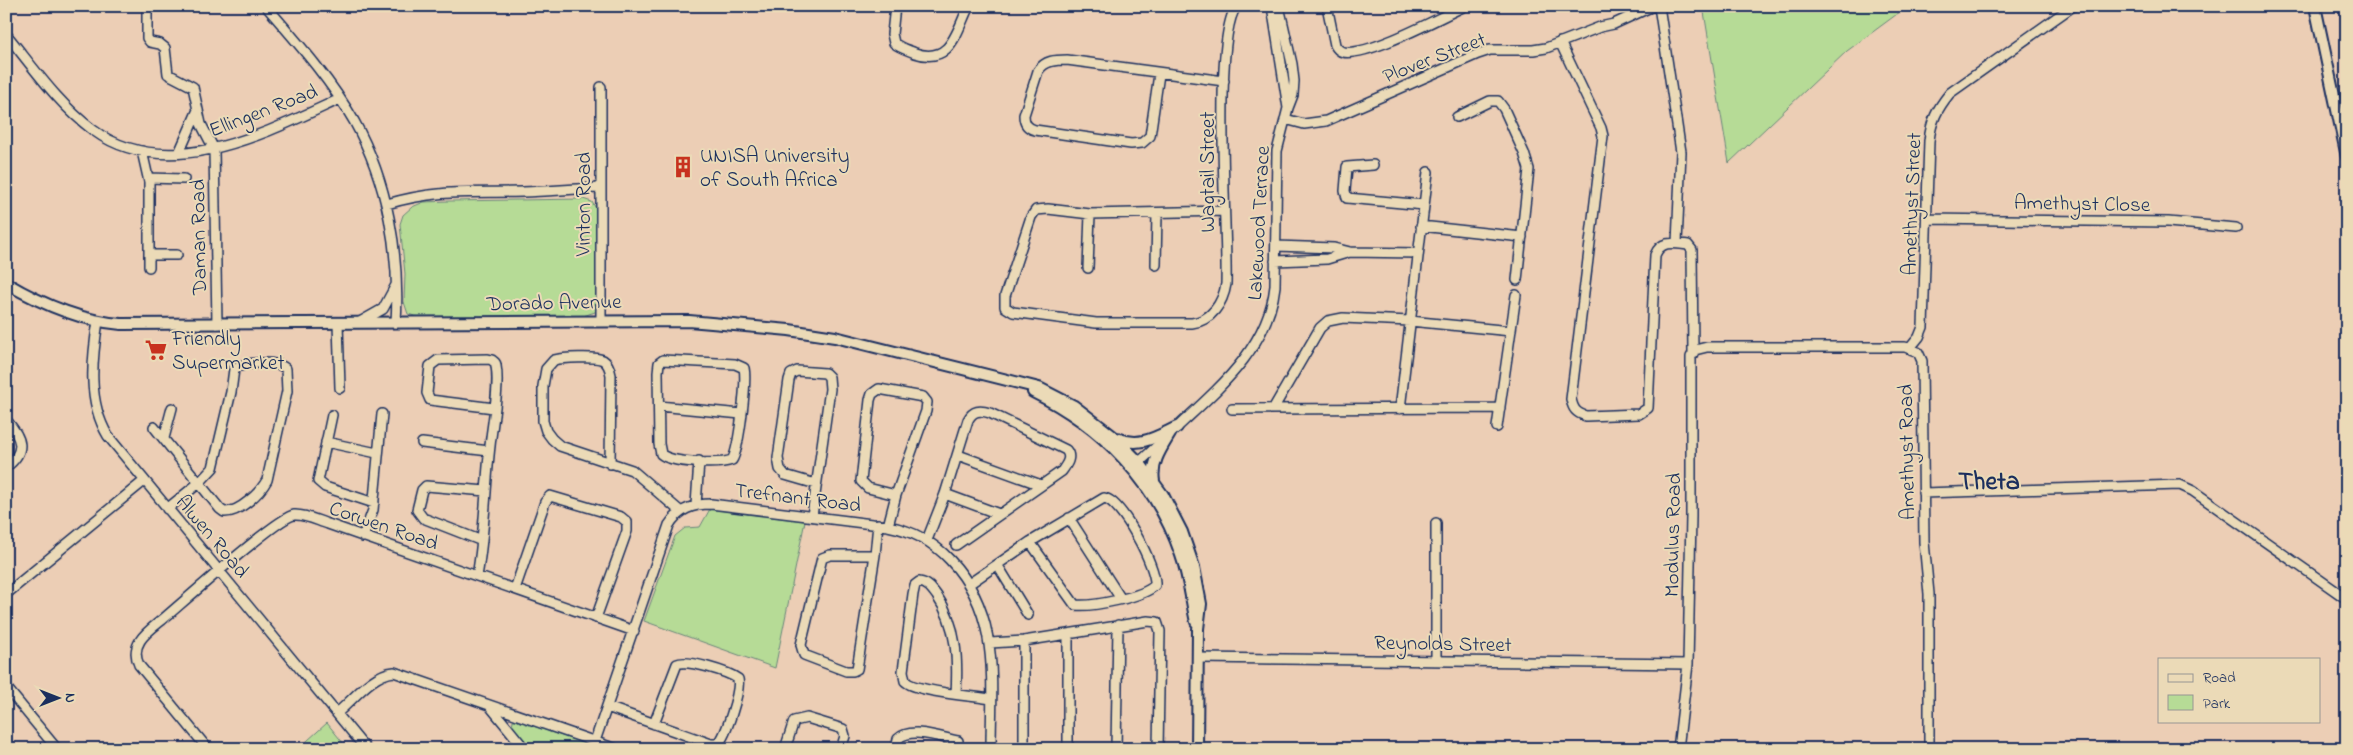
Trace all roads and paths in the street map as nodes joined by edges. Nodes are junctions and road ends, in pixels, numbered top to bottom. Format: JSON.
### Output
{"nodes":[{"id":1,"x":147,"y":6,"type":"edge"},
{"id":2,"x":266,"y":6,"type":"edge"},
{"id":3,"x":895,"y":6,"type":"edge"},
{"id":4,"x":969,"y":6,"type":"edge"},
{"id":5,"x":1237,"y":6,"type":"edge"},
{"id":6,"x":1272,"y":6,"type":"edge"},
{"id":7,"x":1279,"y":6,"type":"edge"},
{"id":8,"x":1327,"y":6,"type":"edge"},
{"id":9,"x":1465,"y":6,"type":"edge"},
{"id":10,"x":1653,"y":6,"type":"edge"},
{"id":11,"x":1658,"y":6,"type":"edge"},
{"id":12,"x":2073,"y":6,"type":"edge"},
{"id":13,"x":2315,"y":6,"type":"edge"},
{"id":14,"x":6,"y":34,"type":"edge"},
{"id":15,"x":1560,"y":42,"type":"junction"},
{"id":16,"x":1158,"y":74,"type":"junction"},
{"id":17,"x":1224,"y":81,"type":"junction"},
{"id":18,"x":601,"y":87,"type":"dead end"},
{"id":19,"x":340,"y":99,"type":"junction"},
{"id":20,"x":1288,"y":108,"type":"junction"},
{"id":21,"x":197,"y":112,"type":"junction"},
{"id":22,"x":1457,"y":116,"type":"dead end"},
{"id":23,"x":1285,"y":119,"type":"junction"},
{"id":24,"x":214,"y":149,"type":"junction"},
{"id":25,"x":142,"y":151,"type":"junction"},
{"id":26,"x":179,"y":153,"type":"junction"},
{"id":27,"x":2347,"y":157,"type":"edge"},
{"id":28,"x":1374,"y":165,"type":"dead end"},
{"id":29,"x":1428,"y":172,"type":"dead end"},
{"id":30,"x":148,"y":178,"type":"junction"},
{"id":31,"x":184,"y":179,"type":"dead end"},
{"id":32,"x":599,"y":188,"type":"junction"},
{"id":33,"x":387,"y":204,"type":"junction"},
{"id":34,"x":1424,"y":204,"type":"junction"},
{"id":35,"x":1224,"y":211,"type":"junction"},
{"id":36,"x":1157,"y":213,"type":"junction"},
{"id":37,"x":1090,"y":214,"type":"junction"},
{"id":38,"x":1928,"y":219,"type":"junction"},
{"id":39,"x":1422,"y":226,"type":"junction"},
{"id":40,"x":2236,"y":228,"type":"dead end"},
{"id":41,"x":1522,"y":237,"type":"junction"},
{"id":42,"x":1677,"y":243,"type":"junction"},
{"id":43,"x":1276,"y":246,"type":"junction"},
{"id":44,"x":1350,"y":252,"type":"junction"},
{"id":45,"x":1418,"y":253,"type":"junction"},
{"id":46,"x":149,"y":255,"type":"junction"},
{"id":47,"x":177,"y":255,"type":"dead end"},
{"id":48,"x":1275,"y":261,"type":"junction"},
{"id":49,"x":1156,"y":265,"type":"dead end"},
{"id":50,"x":148,"y":267,"type":"dead end"},
{"id":51,"x":1088,"y":268,"type":"dead end"},
{"id":52,"x":1516,"y":280,"type":"dead end"},
{"id":53,"x":6,"y":283,"type":"edge"},
{"id":54,"x":397,"y":283,"type":"junction"},
{"id":55,"x":1516,"y":295,"type":"dead end"},
{"id":56,"x":601,"y":320,"type":"junction"},
{"id":57,"x":98,"y":321,"type":"junction"},
{"id":58,"x":1410,"y":321,"type":"junction"},
{"id":59,"x":357,"y":323,"type":"junction"},
{"id":60,"x":396,"y":323,"type":"junction"},
{"id":61,"x":217,"y":324,"type":"junction"},
{"id":62,"x":338,"y":324,"type":"junction"},
{"id":63,"x":1510,"y":331,"type":"junction"},
{"id":64,"x":1910,"y":348,"type":"junction"},
{"id":65,"x":1693,"y":352,"type":"junction"},
{"id":66,"x":1005,"y":379,"type":"junction"},
{"id":67,"x":340,"y":388,"type":"dead end"},
{"id":68,"x":659,"y":406,"type":"junction"},
{"id":69,"x":172,"y":408,"type":"dead end"},
{"id":70,"x":494,"y":408,"type":"junction"},
{"id":71,"x":1500,"y":408,"type":"junction"},
{"id":72,"x":1232,"y":409,"type":"dead end"},
{"id":73,"x":1273,"y":409,"type":"junction"},
{"id":74,"x":1400,"y":409,"type":"junction"},
{"id":75,"x":382,"y":414,"type":"dead end"},
{"id":76,"x":741,"y":414,"type":"junction"},
{"id":77,"x":332,"y":415,"type":"dead end"},
{"id":78,"x":6,"y":420,"type":"edge"},
{"id":79,"x":154,"y":427,"type":"dead end"},
{"id":80,"x":1497,"y":427,"type":"dead end"},
{"id":81,"x":1173,"y":431,"type":"junction"},
{"id":82,"x":1114,"y":437,"type":"junction"},
{"id":83,"x":164,"y":438,"type":"junction"},
{"id":84,"x":326,"y":442,"type":"junction"},
{"id":85,"x":422,"y":443,"type":"dead end"},
{"id":86,"x":489,"y":451,"type":"junction"},
{"id":87,"x":377,"y":452,"type":"junction"},
{"id":88,"x":958,"y":455,"type":"junction"},
{"id":89,"x":699,"y":461,"type":"junction"},
{"id":90,"x":610,"y":464,"type":"junction"},
{"id":91,"x":1136,"y":465,"type":"junction"},
{"id":92,"x":6,"y":467,"type":"edge"},
{"id":93,"x":144,"y":481,"type":"junction"},
{"id":94,"x":200,"y":482,"type":"junction"},
{"id":95,"x":816,"y":484,"type":"junction"},
{"id":96,"x":1041,"y":484,"type":"junction"},
{"id":97,"x":1155,"y":484,"type":"junction"},
{"id":98,"x":486,"y":491,"type":"junction"},
{"id":99,"x":1923,"y":493,"type":"junction"},
{"id":100,"x":945,"y":494,"type":"junction"},
{"id":101,"x":896,"y":495,"type":"junction"},
{"id":102,"x":374,"y":503,"type":"junction"},
{"id":103,"x":696,"y":505,"type":"junction"},
{"id":104,"x":167,"y":508,"type":"junction"},
{"id":105,"x":681,"y":512,"type":"junction"},
{"id":106,"x":999,"y":514,"type":"junction"},
{"id":107,"x":812,"y":516,"type":"junction"},
{"id":108,"x":1069,"y":518,"type":"junction"},
{"id":109,"x":1436,"y":523,"type":"dead end"},
{"id":110,"x":878,"y":524,"type":"junction"},
{"id":111,"x":888,"y":526,"type":"junction"},
{"id":112,"x":363,"y":537,"type":"junction"},
{"id":113,"x":927,"y":540,"type":"junction"},
{"id":114,"x":482,"y":541,"type":"junction"},
{"id":115,"x":1030,"y":542,"type":"junction"},
{"id":116,"x":956,"y":545,"type":"dead end"},
{"id":117,"x":875,"y":554,"type":"junction"},
{"id":118,"x":998,"y":566,"type":"junction"},
{"id":119,"x":219,"y":571,"type":"junction"},
{"id":120,"x":477,"y":576,"type":"junction"},
{"id":121,"x":969,"y":584,"type":"junction"},
{"id":122,"x":515,"y":589,"type":"junction"},
{"id":123,"x":6,"y":594,"type":"edge"},
{"id":124,"x":1121,"y":599,"type":"junction"},
{"id":125,"x":2347,"y":599,"type":"edge"},
{"id":126,"x":1028,"y":615,"type":"dead end"},
{"id":127,"x":596,"y":618,"type":"junction"},
{"id":128,"x":1118,"y":625,"type":"junction"},
{"id":129,"x":1198,"y":628,"type":"junction"},
{"id":130,"x":634,"y":631,"type":"junction"},
{"id":131,"x":1068,"y":635,"type":"junction"},
{"id":132,"x":1024,"y":641,"type":"junction"},
{"id":133,"x":990,"y":643,"type":"junction"},
{"id":134,"x":1199,"y":658,"type":"junction"},
{"id":135,"x":1436,"y":660,"type":"junction"},
{"id":136,"x":1688,"y":664,"type":"junction"},
{"id":137,"x":6,"y":687,"type":"edge"},
{"id":138,"x":956,"y":694,"type":"junction"},
{"id":139,"x":991,"y":698,"type":"junction"},
{"id":140,"x":489,"y":705,"type":"junction"},
{"id":141,"x":607,"y":707,"type":"junction"},
{"id":142,"x":337,"y":713,"type":"junction"},
{"id":143,"x":654,"y":724,"type":"junction"},
{"id":144,"x":595,"y":741,"type":"junction"},
{"id":145,"x":958,"y":741,"type":"dead end"},
{"id":146,"x":58,"y":749,"type":"edge"},
{"id":147,"x":208,"y":749,"type":"edge"},
{"id":148,"x":366,"y":749,"type":"edge"},
{"id":149,"x":525,"y":749,"type":"edge"},
{"id":150,"x":616,"y":749,"type":"edge"},
{"id":151,"x":784,"y":749,"type":"edge"},
{"id":152,"x":841,"y":749,"type":"edge"},
{"id":153,"x":896,"y":749,"type":"edge"},
{"id":154,"x":990,"y":749,"type":"edge"},
{"id":155,"x":1024,"y":749,"type":"edge"},
{"id":156,"x":1068,"y":749,"type":"edge"},
{"id":157,"x":1116,"y":749,"type":"edge"},
{"id":158,"x":1158,"y":749,"type":"edge"},
{"id":159,"x":1197,"y":749,"type":"edge"},
{"id":160,"x":1678,"y":749,"type":"edge"},
{"id":161,"x":1929,"y":749,"type":"edge"}],
"edges":[{"from":1,"to":21,"type":"street"},
{"from":2,"to":19,"type":"street"},
{"from":3,"to":4,"type":"street"},
{"from":5,"to":17,"type":"street","name":"Wagtail Street"},
{"from":6,"to":20,"type":"street","name":"Lakewood Terrace"},
{"from":7,"to":20,"type":"street","name":"Lakewood Terrace"},
{"from":8,"to":9,"type":"street"},
{"from":10,"to":15,"type":"street","name":"Plover Street"},
{"from":11,"to":42,"type":"street"},
{"from":12,"to":38,"type":"street","name":"Amethyst Street"},
{"from":13,"to":27,"type":"street"},
{"from":14,"to":25,"type":"street","name":"Ellingen Road"},
{"from":15,"to":23,"type":"street","name":"Plover Street"},
{"from":15,"to":42,"type":"street"},
{"from":16,"to":16,"type":"street"},
{"from":16,"to":17,"type":"street"},
{"from":17,"to":35,"type":"street","name":"Wagtail Street"},
{"from":18,"to":32,"type":"street","name":"Vinton Road"},
{"from":19,"to":24,"type":"street","name":"Ellingen Road"},
{"from":19,"to":33,"type":"street","name":"Ellingen Road"},
{"from":20,"to":23,"type":"street","name":"Lakewood Terrace"},
{"from":21,"to":24,"type":"street"},
{"from":21,"to":26,"type":"street"},
{"from":22,"to":41,"type":"street"},
{"from":23,"to":43,"type":"street","name":"Lakewood Terrace"},
{"from":24,"to":26,"type":"street","name":"Ellingen Road"},
{"from":24,"to":61,"type":"street","name":"Daman Road"},
{"from":25,"to":26,"type":"street","name":"Ellingen Road"},
{"from":25,"to":30,"type":"street"},
{"from":28,"to":34,"type":"street"},
{"from":29,"to":34,"type":"street"},
{"from":30,"to":31,"type":"street"},
{"from":30,"to":46,"type":"street"},
{"from":32,"to":33,"type":"street"},
{"from":32,"to":56,"type":"street","name":"Vinton Road"},
{"from":33,"to":54,"type":"street","name":"Ellingen Road"},
{"from":34,"to":39,"type":"street"},
{"from":35,"to":36,"type":"street"},
{"from":35,"to":37,"type":"street","name":"Wagtail Street"},
{"from":36,"to":37,"type":"street"},
{"from":36,"to":49,"type":"street"},
{"from":37,"to":51,"type":"street"},
{"from":38,"to":40,"type":"street","name":"Amethyst Close"},
{"from":38,"to":64,"type":"street","name":"Amethyst Street"},
{"from":39,"to":41,"type":"street"},
{"from":39,"to":45,"type":"street"},
{"from":41,"to":52,"type":"street"},
{"from":42,"to":65,"type":"street","name":"Modulus Road"},
{"from":43,"to":44,"type":"street"},
{"from":43,"to":48,"type":"street","name":"Lakewood Terrace"},
{"from":44,"to":45,"type":"street"},
{"from":44,"to":48,"type":"street"},
{"from":45,"to":58,"type":"street"},
{"from":46,"to":47,"type":"street"},
{"from":46,"to":50,"type":"street"},
{"from":48,"to":81,"type":"street","name":"Lakewood Terrace"},
{"from":53,"to":57,"type":"street","name":"Dorado Avenue"},
{"from":54,"to":59,"type":"street"},
{"from":54,"to":60,"type":"street","name":"Ellingen Road"},
{"from":55,"to":63,"type":"street"},
{"from":56,"to":60,"type":"street","name":"Dorado Avenue"},
{"from":56,"to":66,"type":"street","name":"Dorado Avenue"},
{"from":57,"to":61,"type":"street","name":"Dorado Avenue"},
{"from":57,"to":93,"type":"street","name":"Alwen Road"},
{"from":58,"to":63,"type":"street"},
{"from":58,"to":73,"type":"street"},
{"from":58,"to":74,"type":"street"},
{"from":59,"to":60,"type":"street","name":"Dorado Avenue"},
{"from":59,"to":62,"type":"street","name":"Dorado Avenue"},
{"from":61,"to":62,"type":"street","name":"Dorado Avenue"},
{"from":62,"to":67,"type":"street"},
{"from":63,"to":71,"type":"street"},
{"from":64,"to":65,"type":"street"},
{"from":64,"to":99,"type":"street","name":"Amethyst Road"},
{"from":65,"to":136,"type":"street","name":"Modulus Road"},
{"from":66,"to":82,"type":"street","name":"Dorado Avenue"},
{"from":66,"to":91,"type":"street","name":"Dorado Avenue"},
{"from":68,"to":76,"type":"street"},
{"from":68,"to":76,"type":"street"},
{"from":68,"to":89,"type":"street"},
{"from":69,"to":83,"type":"street"},
{"from":70,"to":70,"type":"street"},
{"from":70,"to":86,"type":"street"},
{"from":71,"to":74,"type":"street"},
{"from":71,"to":80,"type":"street"},
{"from":72,"to":73,"type":"street"},
{"from":73,"to":74,"type":"street"},
{"from":75,"to":87,"type":"street"},
{"from":76,"to":89,"type":"street"},
{"from":77,"to":84,"type":"street"},
{"from":78,"to":92,"type":"street"},
{"from":79,"to":83,"type":"street"},
{"from":81,"to":82,"type":"street"},
{"from":81,"to":91,"type":"street","name":"Lakewood Terrace"},
{"from":81,"to":97,"type":"street"},
{"from":82,"to":91,"type":"street","name":"Dorado Avenue"},
{"from":83,"to":94,"type":"street"},
{"from":84,"to":87,"type":"street"},
{"from":84,"to":102,"type":"street"},
{"from":85,"to":86,"type":"street"},
{"from":86,"to":98,"type":"street"},
{"from":87,"to":102,"type":"street"},
{"from":88,"to":96,"type":"street"},
{"from":88,"to":96,"type":"street"},
{"from":88,"to":100,"type":"street"},
{"from":89,"to":103,"type":"street"},
{"from":90,"to":90,"type":"street"},
{"from":90,"to":105,"type":"street"},
{"from":91,"to":97,"type":"street"},
{"from":91,"to":129,"type":"street"},
{"from":93,"to":104,"type":"street","name":"Alwen Road"},
{"from":93,"to":123,"type":"street"},
{"from":94,"to":94,"type":"street"},
{"from":94,"to":104,"type":"street"},
{"from":95,"to":95,"type":"street"},
{"from":95,"to":107,"type":"street"},
{"from":96,"to":106,"type":"street"},
{"from":97,"to":129,"type":"street"},
{"from":98,"to":114,"type":"street"},
{"from":98,"to":114,"type":"street"},
{"from":99,"to":125,"type":"street"},
{"from":99,"to":161,"type":"street","name":"Amethyst Road"},
{"from":100,"to":106,"type":"street"},
{"from":100,"to":113,"type":"street"},
{"from":101,"to":101,"type":"street"},
{"from":101,"to":111,"type":"street"},
{"from":102,"to":112,"type":"street"},
{"from":103,"to":105,"type":"street","name":"Trefnant Road"},
{"from":103,"to":107,"type":"street","name":"Trefnant Road"},
{"from":104,"to":119,"type":"street","name":"Alwen Road"},
{"from":105,"to":130,"type":"street","name":"Trefnant Road"},
{"from":106,"to":116,"type":"street"},
{"from":107,"to":110,"type":"street","name":"Trefnant Road"},
{"from":108,"to":115,"type":"street"},
{"from":108,"to":124,"type":"street"},
{"from":108,"to":124,"type":"street"},
{"from":109,"to":135,"type":"street"},
{"from":110,"to":111,"type":"street","name":"Trefnant Road"},
{"from":110,"to":117,"type":"street"},
{"from":111,"to":113,"type":"street","name":"Trefnant Road"},
{"from":112,"to":119,"type":"street","name":"Corwen Road"},
{"from":112,"to":120,"type":"street","name":"Corwen Road"},
{"from":113,"to":121,"type":"street","name":"Trefnant Road"},
{"from":114,"to":120,"type":"street"},
{"from":115,"to":118,"type":"street"},
{"from":115,"to":124,"type":"street"},
{"from":117,"to":117,"type":"street"},
{"from":118,"to":121,"type":"street"},
{"from":118,"to":126,"type":"street"},
{"from":119,"to":142,"type":"street","name":"Alwen Road"},
{"from":119,"to":147,"type":"street","name":"Corwen Road"},
{"from":120,"to":122,"type":"street","name":"Corwen Road"},
{"from":121,"to":133,"type":"street","name":"Trefnant Road"},
{"from":122,"to":127,"type":"street","name":"Corwen Road"},
{"from":122,"to":127,"type":"street"},
{"from":127,"to":130,"type":"street","name":"Corwen Road"},
{"from":128,"to":131,"type":"street"},
{"from":128,"to":157,"type":"street"},
{"from":128,"to":158,"type":"street"},
{"from":129,"to":134,"type":"street"},
{"from":130,"to":141,"type":"street","name":"Trefnant Road"},
{"from":131,"to":132,"type":"street"},
{"from":131,"to":156,"type":"street"},
{"from":132,"to":133,"type":"street"},
{"from":132,"to":155,"type":"street"},
{"from":133,"to":139,"type":"street","name":"Trefnant Road"},
{"from":134,"to":135,"type":"street","name":"Reynolds Street"},
{"from":134,"to":159,"type":"street"},
{"from":135,"to":136,"type":"street","name":"Reynolds Street"},
{"from":136,"to":160,"type":"street","name":"Modulus Road"},
{"from":137,"to":146,"type":"street"},
{"from":138,"to":138,"type":"street"},
{"from":138,"to":139,"type":"street"},
{"from":139,"to":154,"type":"street","name":"Trefnant Road"},
{"from":140,"to":142,"type":"street"},
{"from":140,"to":144,"type":"street"},
{"from":140,"to":149,"type":"street"},
{"from":141,"to":143,"type":"street"},
{"from":141,"to":144,"type":"street","name":"Trefnant Road"},
{"from":142,"to":148,"type":"street","name":"Alwen Road"},
{"from":143,"to":143,"type":"street"},
{"from":144,"to":150,"type":"street"},
{"from":145,"to":153,"type":"street"},
{"from":151,"to":152,"type":"street"}]}
